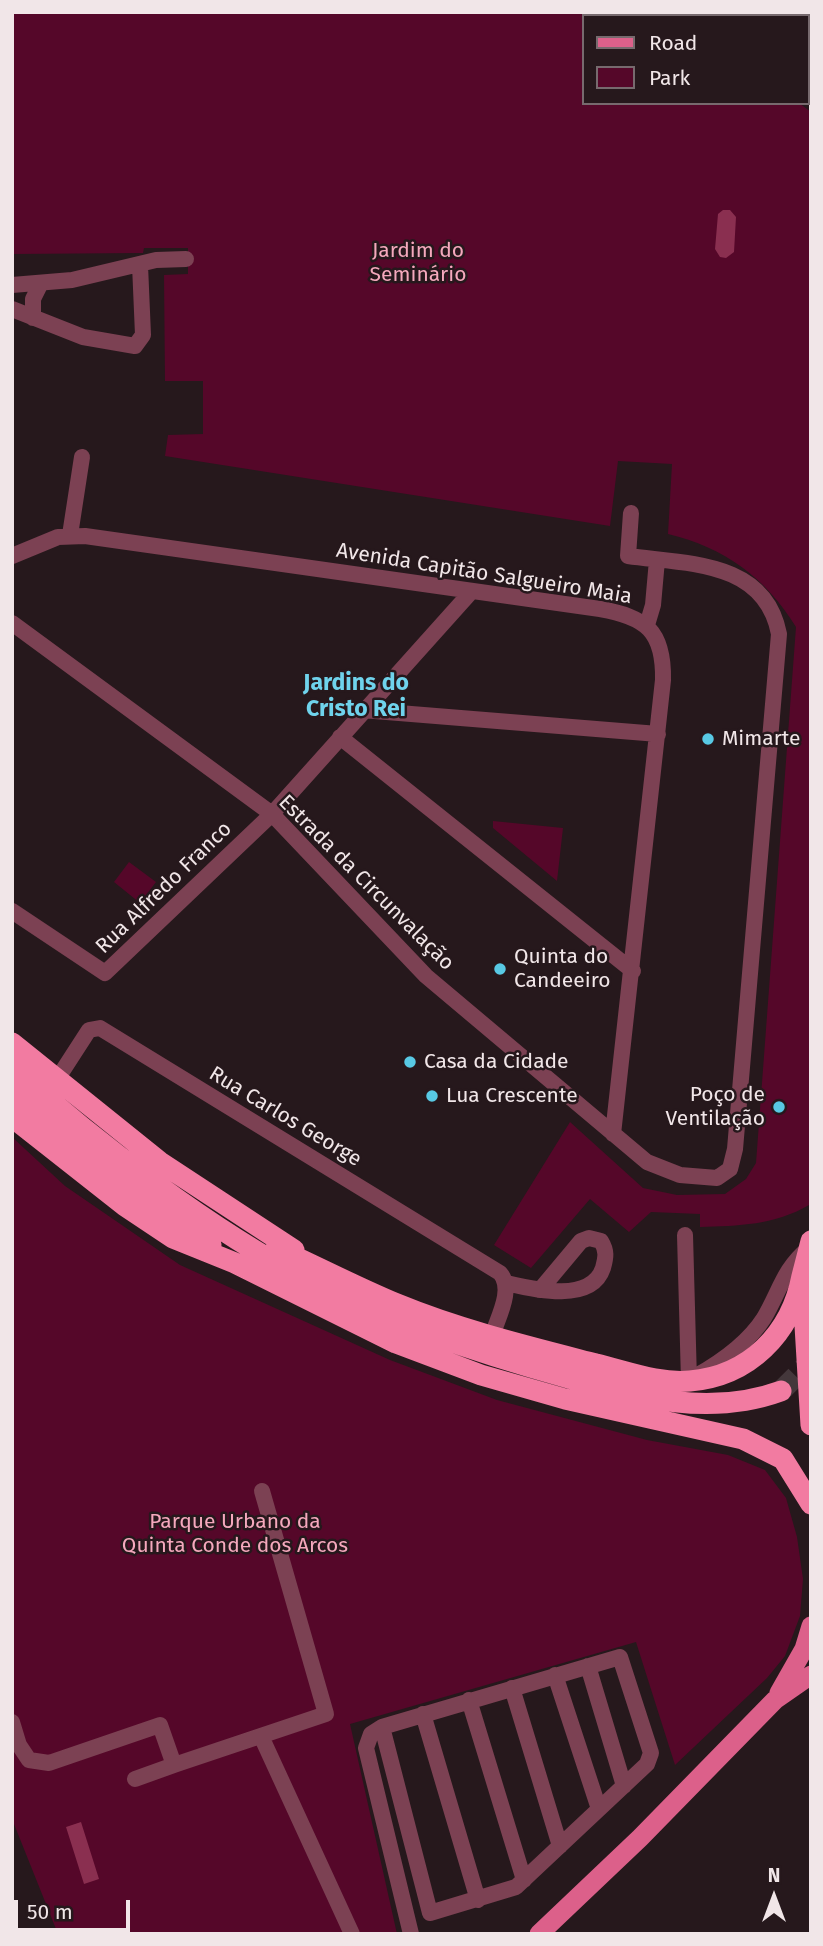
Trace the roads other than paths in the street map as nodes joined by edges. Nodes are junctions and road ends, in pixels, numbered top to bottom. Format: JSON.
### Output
{"nodes":[{"id":1,"x":186,"y":259,"type":"dead end"},
{"id":2,"x":139,"y":265,"type":"junction"},
{"id":3,"x":41,"y":283,"type":"junction"},
{"id":4,"x":12,"y":285,"type":"edge"},
{"id":5,"x":12,"y":309,"type":"edge"},
{"id":6,"x":33,"y":318,"type":"junction"},
{"id":7,"x":82,"y":457,"type":"dead end"},
{"id":8,"x":631,"y":513,"type":"dead end"},
{"id":9,"x":70,"y":535,"type":"junction"},
{"id":10,"x":12,"y":556,"type":"edge"},
{"id":11,"x":657,"y":560,"type":"junction"},
{"id":12,"x":471,"y":592,"type":"junction"},
{"id":13,"x":12,"y":623,"type":"edge"},
{"id":14,"x":647,"y":625,"type":"junction"},
{"id":15,"x":362,"y":710,"type":"junction"},
{"id":16,"x":658,"y":734,"type":"junction"},
{"id":17,"x":340,"y":737,"type":"junction"},
{"id":18,"x":272,"y":814,"type":"junction"},
{"id":19,"x":12,"y":911,"type":"edge"},
{"id":20,"x":633,"y":971,"type":"junction"},
{"id":21,"x":12,"y":1043,"type":"edge"},
{"id":22,"x":12,"y":1067,"type":"edge"},
{"id":23,"x":56,"y":1081,"type":"junction"},
{"id":24,"x":12,"y":1093,"type":"edge"},
{"id":25,"x":12,"y":1117,"type":"edge"},
{"id":26,"x":612,"y":1134,"type":"junction"},
{"id":27,"x":198,"y":1211,"type":"junction"},
{"id":28,"x":685,"y":1235,"type":"dead end"},
{"id":29,"x":809,"y":1245,"type":"edge"},
{"id":30,"x":235,"y":1263,"type":"junction"},
{"id":31,"x":328,"y":1272,"type":"junction"},
{"id":32,"x":802,"y":1276,"type":"junction"},
{"id":33,"x":506,"y":1283,"type":"junction"},
{"id":34,"x":540,"y":1290,"type":"dead end"},
{"id":35,"x":492,"y":1336,"type":"junction"},
{"id":36,"x":689,"y":1381,"type":"junction"},
{"id":37,"x":781,"y":1391,"type":"tunnel mouth"},
{"id":38,"x":811,"y":1425,"type":"edge"},
{"id":39,"x":262,"y":1491,"type":"dead end"},
{"id":40,"x":811,"y":1504,"type":"edge"},
{"id":41,"x":811,"y":1626,"type":"edge"},
{"id":42,"x":588,"y":1666,"type":"junction"},
{"id":43,"x":555,"y":1675,"type":"junction"},
{"id":44,"x":811,"y":1675,"type":"edge"},
{"id":45,"x":512,"y":1688,"type":"junction"},
{"id":46,"x":469,"y":1700,"type":"junction"},
{"id":47,"x":775,"y":1700,"type":"junction"},
{"id":48,"x":423,"y":1714,"type":"junction"},
{"id":49,"x":12,"y":1722,"type":"edge"},
{"id":50,"x":382,"y":1727,"type":"junction"},
{"id":51,"x":261,"y":1736,"type":"junction"},
{"id":52,"x":174,"y":1765,"type":"junction"},
{"id":53,"x":135,"y":1779,"type":"dead end"},
{"id":54,"x":624,"y":1786,"type":"junction"},
{"id":55,"x":599,"y":1809,"type":"junction"},
{"id":56,"x":560,"y":1846,"type":"junction"},
{"id":57,"x":524,"y":1880,"type":"junction"},
{"id":58,"x":478,"y":1900,"type":"junction"},
{"id":59,"x":352,"y":1934,"type":"edge"},
{"id":60,"x":411,"y":1934,"type":"edge"},
{"id":61,"x":538,"y":1934,"type":"edge"}],
"edges":[{"from":1,"to":2,"type":"street"},
{"from":2,"to":3,"type":"street"},
{"from":2,"to":6,"type":"street"},
{"from":3,"to":4,"type":"street"},
{"from":3,"to":6,"type":"street"},
{"from":5,"to":6,"type":"street"},
{"from":7,"to":9,"type":"street"},
{"from":8,"to":11,"type":"street","name":"Estrada da Circunvalação"},
{"from":9,"to":10,"type":"street","name":"Avenida Capitão Salgueiro Maia"},
{"from":9,"to":12,"type":"street","name":"Avenida Capitão Salgueiro Maia"},
{"from":11,"to":14,"type":"street"},
{"from":11,"to":26,"type":"street","name":"Estrada da Circunvalação"},
{"from":12,"to":14,"type":"street","name":"Avenida Capitão Salgueiro Maia"},
{"from":12,"to":15,"type":"street"},
{"from":13,"to":18,"type":"street","name":"Estrada da Circunvalação"},
{"from":14,"to":16,"type":"street","name":"Avenida Capitão Salgueiro Maia"},
{"from":15,"to":16,"type":"street"},
{"from":15,"to":17,"type":"street"},
{"from":16,"to":20,"type":"street","name":"Avenida Capitão Salgueiro Maia"},
{"from":17,"to":18,"type":"street"},
{"from":17,"to":20,"type":"street"},
{"from":18,"to":19,"type":"street","name":"Rua Alfredo Franco"},
{"from":18,"to":26,"type":"street","name":"Estrada da Circunvalação"},
{"from":20,"to":26,"type":"street","name":"Avenida Capitão Salgueiro Maia"},
{"from":21,"to":23,"type":"highway"},
{"from":22,"to":27,"type":"highway"},
{"from":23,"to":31,"type":"highway"},
{"from":23,"to":33,"type":"street","name":"Rua Carlos George"},
{"from":24,"to":30,"type":"highway"},
{"from":25,"to":30,"type":"highway"},
{"from":27,"to":31,"type":"highway"},
{"from":27,"to":37,"type":"highway"},
{"from":28,"to":36,"type":"street"},
{"from":29,"to":32,"type":"highway"},
{"from":29,"to":36,"type":"street"},
{"from":30,"to":40,"type":"highway"},
{"from":31,"to":35,"type":"highway"},
{"from":32,"to":36,"type":"highway"},
{"from":32,"to":38,"type":"highway"},
{"from":33,"to":34,"type":"street","name":"Rua Carlos George"},
{"from":33,"to":35,"type":"street"},
{"from":35,"to":36,"type":"highway"},
{"from":39,"to":51,"type":"street"},
{"from":41,"to":47,"type":"main road"},
{"from":42,"to":43,"type":"street"},
{"from":42,"to":54,"type":"street"},
{"from":42,"to":54,"type":"street"},
{"from":43,"to":45,"type":"street"},
{"from":43,"to":55,"type":"street"},
{"from":44,"to":47,"type":"main road"},
{"from":45,"to":46,"type":"street"},
{"from":45,"to":56,"type":"street"},
{"from":46,"to":48,"type":"street"},
{"from":46,"to":57,"type":"street"},
{"from":47,"to":61,"type":"main road"},
{"from":48,"to":50,"type":"street"},
{"from":48,"to":58,"type":"street"},
{"from":49,"to":52,"type":"street"},
{"from":50,"to":58,"type":"street"},
{"from":50,"to":60,"type":"street"},
{"from":51,"to":52,"type":"street"},
{"from":51,"to":59,"type":"street"},
{"from":52,"to":53,"type":"street"},
{"from":54,"to":55,"type":"street"},
{"from":55,"to":56,"type":"street"},
{"from":56,"to":57,"type":"street"},
{"from":57,"to":58,"type":"street"}]}
